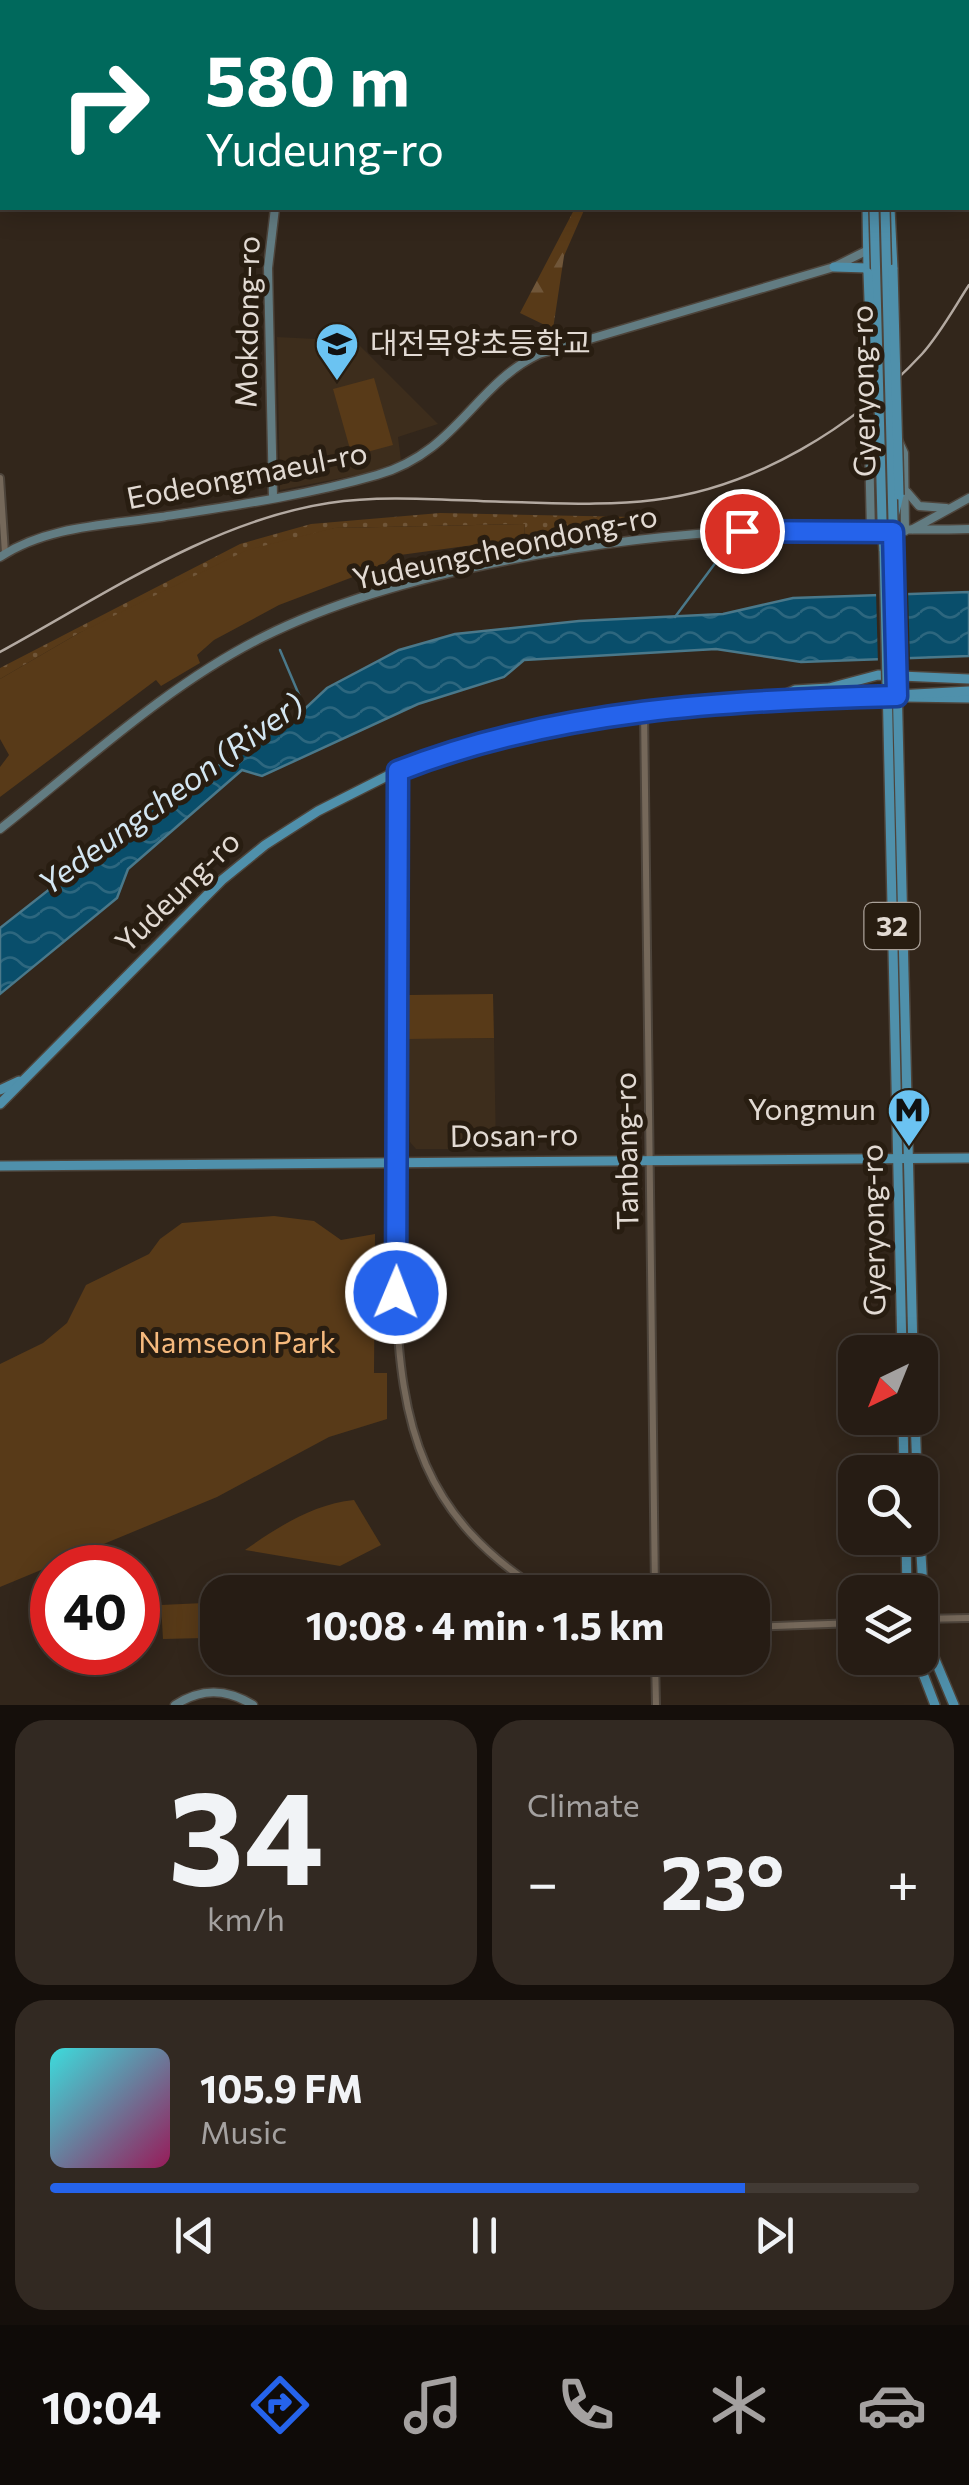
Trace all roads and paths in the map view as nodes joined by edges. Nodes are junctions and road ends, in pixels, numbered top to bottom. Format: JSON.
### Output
{"nodes":[{"id":1,"x":275,"y":210,"type":"edge"},
{"id":2,"x":870,"y":210,"type":"edge"},
{"id":3,"x":870,"y":210,"type":"edge"},
{"id":4,"x":891,"y":210,"type":"edge"},
{"id":5,"x":891,"y":210,"type":"edge"},
{"id":6,"x":891,"y":222,"type":"junction"},
{"id":7,"x":868,"y":250,"type":"junction"},
{"id":8,"x":834,"y":267,"type":"junction"},
{"id":9,"x":868,"y":270,"type":"junction"},
{"id":10,"x":0,"y":478,"type":"edge"},
{"id":11,"x":905,"y":481,"type":"junction"},
{"id":12,"x":273,"y":497,"type":"junction"},
{"id":13,"x":960,"y":503,"type":"edge"},
{"id":14,"x":969,"y":512,"type":"edge"},
{"id":15,"x":884,"y":527,"type":"junction"},
{"id":16,"x":969,"y":529,"type":"edge"},
{"id":17,"x":907,"y":531,"type":"junction"},
{"id":18,"x":3,"y":555,"type":"edge"},
{"id":19,"x":969,"y":679,"type":"edge"},
{"id":20,"x":969,"y":694,"type":"edge"},
{"id":21,"x":892,"y":696,"type":"junction"},
{"id":22,"x":767,"y":703,"type":"junction"},
{"id":23,"x":644,"y":709,"type":"junction"},
{"id":24,"x":398,"y":771,"type":"junction"},
{"id":25,"x":0,"y":829,"type":"edge"},
{"id":26,"x":30,"y":1074,"type":"junction"},
{"id":27,"x":0,"y":1090,"type":"edge"},
{"id":28,"x":0,"y":1104,"type":"edge"},
{"id":29,"x":897,"y":1156,"type":"junction"},
{"id":30,"x":909,"y":1156,"type":"junction"},
{"id":31,"x":969,"y":1158,"type":"edge"},
{"id":32,"x":650,"y":1159,"type":"junction"},
{"id":33,"x":400,"y":1162,"type":"junction"},
{"id":34,"x":0,"y":1166,"type":"edge"},
{"id":35,"x":902,"y":1335,"type":"edge"},
{"id":36,"x":913,"y":1335,"type":"edge"},
{"id":37,"x":519,"y":1575,"type":"edge"},
{"id":38,"x":655,"y":1575,"type":"edge"},
{"id":39,"x":969,"y":1618,"type":"edge"},
{"id":40,"x":938,"y":1619,"type":"edge"},
{"id":41,"x":838,"y":1624,"type":"edge"},
{"id":42,"x":770,"y":1626,"type":"edge"},
{"id":43,"x":938,"y":1667,"type":"edge"},
{"id":44,"x":656,"y":1675,"type":"edge"},
{"id":45,"x":923,"y":1675,"type":"edge"},
{"id":46,"x":174,"y":1705,"type":"edge"},
{"id":47,"x":253,"y":1705,"type":"edge"},
{"id":48,"x":656,"y":1705,"type":"edge"},
{"id":49,"x":935,"y":1705,"type":"edge"},
{"id":50,"x":954,"y":1705,"type":"edge"}],
"edges":[{"from":1,"to":12,"type":"main road","name":"Mokdong-ro"},
{"from":2,"to":7,"type":"main road"},
{"from":3,"to":15,"type":"main road","name":"Gyeryong-ro","number":"32","bridge":true},
{"from":4,"to":15,"type":"main road","name":"Gyeryong-ro","number":"32","bridge":true},
{"from":5,"to":6,"type":"main road"},
{"from":6,"to":7,"type":"street"},
{"from":6,"to":15,"type":"main road","bridge":true},
{"from":7,"to":8,"type":"main road","name":"Eodeongmaeul-ro"},
{"from":7,"to":9,"type":"main road"},
{"from":8,"to":9,"type":"main road"},
{"from":8,"to":12,"type":"main road","name":"Eodeongmaeul-ro"},
{"from":9,"to":15,"type":"main road","bridge":true},
{"from":10,"to":18,"type":"street"},
{"from":11,"to":13,"type":"main road"},
{"from":11,"to":15,"type":"main road"},
{"from":11,"to":17,"type":"main road"},
{"from":12,"to":18,"type":"main road","name":"Eodeongmaeul-ro"},
{"from":13,"to":14,"type":"main road"},
{"from":13,"to":17,"type":"main road"},
{"from":15,"to":17,"type":"main road","name":"Yudeungcheondong-ro"},
{"from":15,"to":21,"type":"main road","name":"Gyeryong-ro","number":"32","bridge":true},
{"from":15,"to":25,"type":"main road","name":"Yudeungcheondong-ro"},
{"from":16,"to":17,"type":"main road","name":"Yudeungcheondong-ro"},
{"from":19,"to":22,"type":"main road"},
{"from":20,"to":21,"type":"main road","name":"Yudeung-ro"},
{"from":21,"to":22,"type":"main road","name":"Yudeung-ro"},
{"from":21,"to":29,"type":"main road","name":"Gyeryong-ro","number":"32"},
{"from":21,"to":30,"type":"main road","name":"Gyeryong-ro","number":"32"},
{"from":22,"to":23,"type":"main road","name":"Yudeung-ro"},
{"from":23,"to":24,"type":"main road","name":"Yudeung-ro"},
{"from":23,"to":32,"type":"street","name":"Tanbang-ro"},
{"from":24,"to":26,"type":"main road","name":"Yudeung-ro"},
{"from":24,"to":33,"type":"street"},
{"from":26,"to":27,"type":"main road"},
{"from":26,"to":28,"type":"main road","name":"Yudeung-ro"},
{"from":29,"to":30,"type":"main road","name":"Dosan-ro"},
{"from":29,"to":32,"type":"main road","name":"Dosan-ro"},
{"from":29,"to":35,"type":"main road","name":"Gyeryong-ro","number":"32"},
{"from":30,"to":31,"type":"main road","name":"Dosan-ro"},
{"from":30,"to":36,"type":"main road","name":"Gyeryong-ro","number":"32"},
{"from":32,"to":33,"type":"main road","name":"Dosan-ro"},
{"from":32,"to":38,"type":"street","name":"Tanbang-ro"},
{"from":33,"to":34,"type":"main road","name":"Dosan-ro"},
{"from":33,"to":37,"type":"street"},
{"from":39,"to":40,"type":"street"},
{"from":41,"to":42,"type":"street"},
{"from":43,"to":50,"type":"main road"},
{"from":44,"to":48,"type":"street"},
{"from":45,"to":49,"type":"main road"},
{"from":46,"to":47,"type":"main road"}]}
